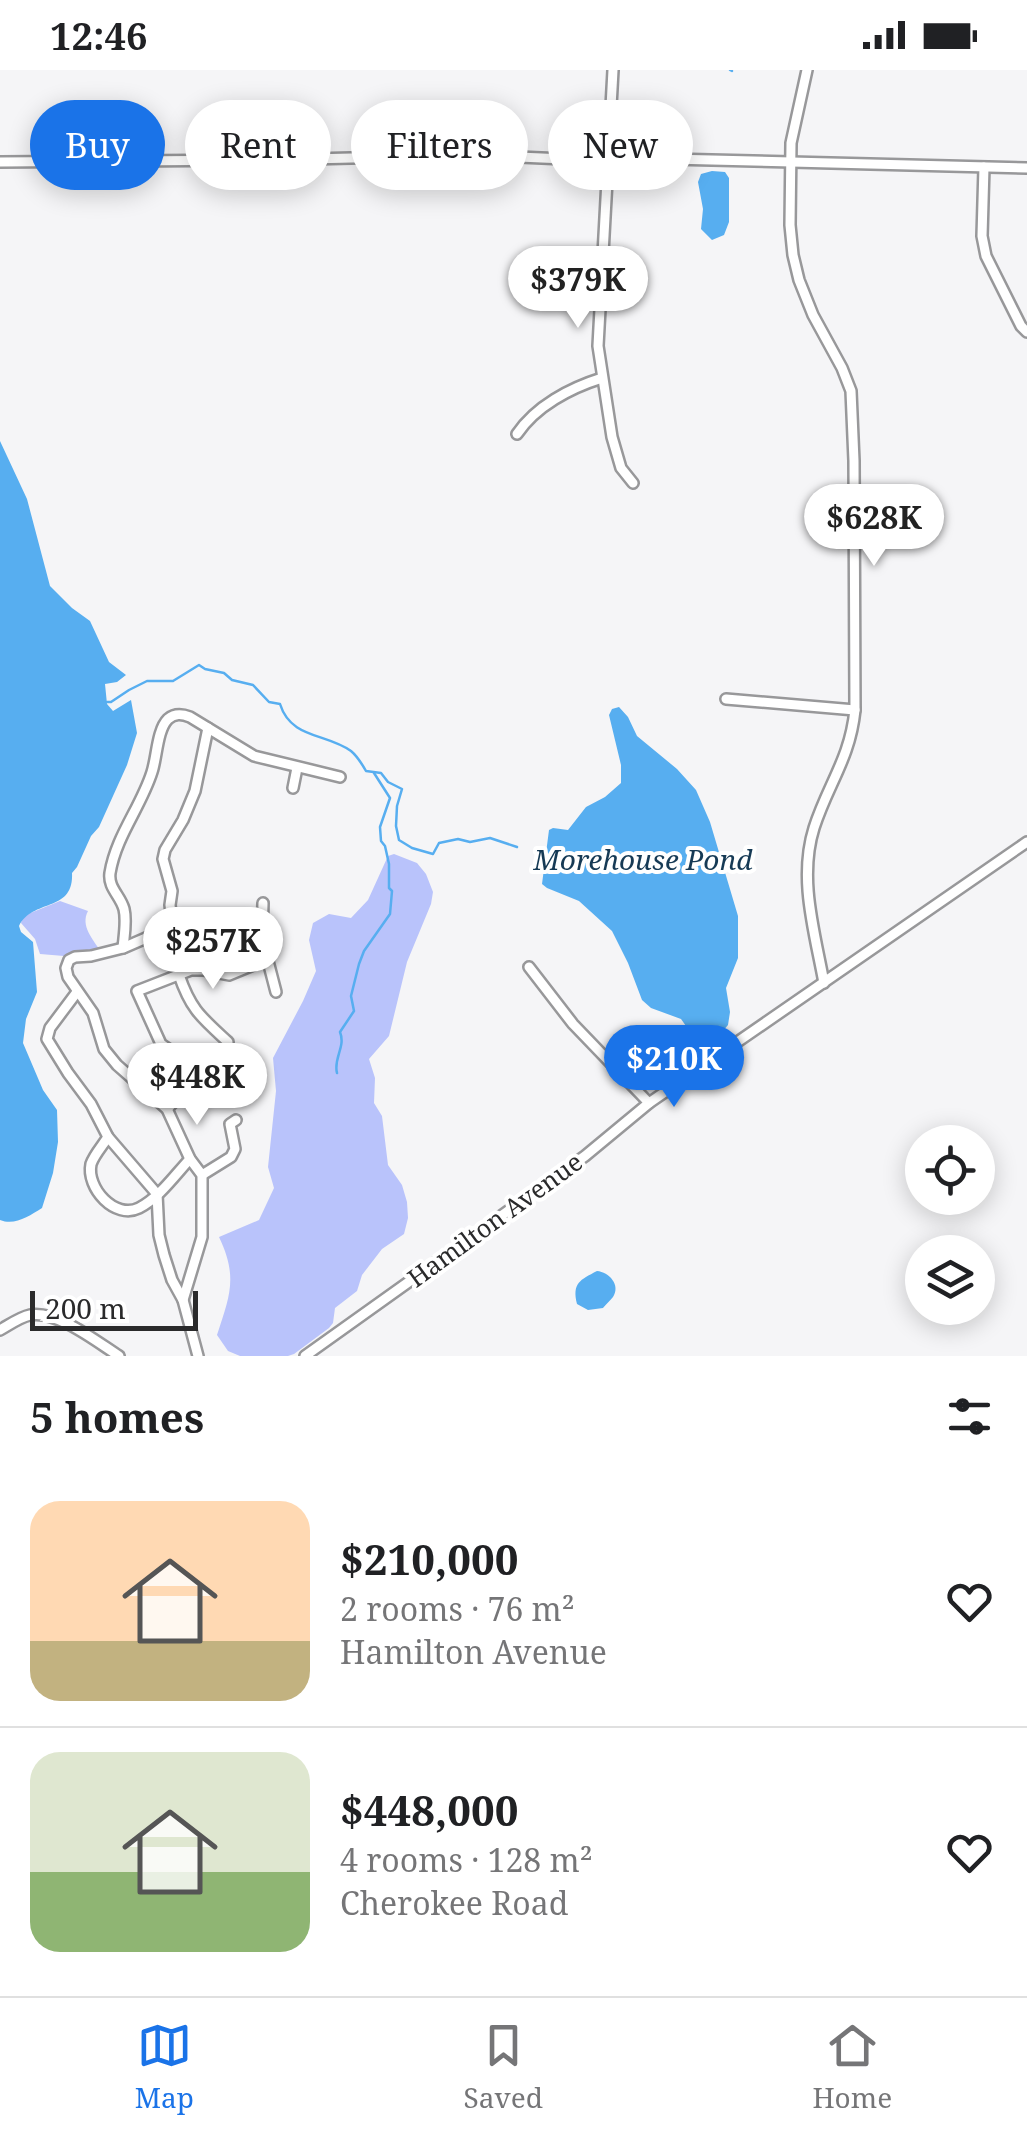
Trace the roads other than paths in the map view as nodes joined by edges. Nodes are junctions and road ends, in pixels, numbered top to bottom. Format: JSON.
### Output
{"nodes":[{"id":1,"x":613,"y":70,"type":"edge"},
{"id":2,"x":807,"y":70,"type":"edge"},
{"id":3,"x":612,"y":100,"type":"edge"},
{"id":4,"x":548,"y":158,"type":"edge"},
{"id":5,"x":693,"y":159,"type":"edge"},
{"id":6,"x":790,"y":161,"type":"junction"},
{"id":7,"x":0,"y":162,"type":"edge"},
{"id":8,"x":984,"y":167,"type":"junction"},
{"id":9,"x":1027,"y":168,"type":"edge"},
{"id":10,"x":607,"y":190,"type":"edge"},
{"id":11,"x":1027,"y":332,"type":"edge"},
{"id":12,"x":602,"y":378,"type":"junction"},
{"id":13,"x":517,"y":434,"type":"dead end"},
{"id":14,"x":633,"y":483,"type":"dead end"},
{"id":15,"x":726,"y":700,"type":"dead end"},
{"id":16,"x":855,"y":710,"type":"junction"},
{"id":17,"x":208,"y":728,"type":"junction"},
{"id":18,"x":297,"y":768,"type":"junction"},
{"id":19,"x":340,"y":777,"type":"dead end"},
{"id":20,"x":293,"y":788,"type":"dead end"},
{"id":21,"x":1027,"y":842,"type":"edge"},
{"id":22,"x":263,"y":903,"type":"dead end"},
{"id":23,"x":172,"y":922,"type":"junction"},
{"id":24,"x":261,"y":934,"type":"junction"},
{"id":25,"x":123,"y":948,"type":"junction"},
{"id":26,"x":266,"y":955,"type":"junction"},
{"id":27,"x":529,"y":967,"type":"dead end"},
{"id":28,"x":179,"y":974,"type":"junction"},
{"id":29,"x":824,"y":984,"type":"junction"},
{"id":30,"x":76,"y":992,"type":"junction"},
{"id":31,"x":276,"y":992,"type":"dead end"},
{"id":32,"x":199,"y":1076,"type":"junction"},
{"id":33,"x":649,"y":1103,"type":"junction"},
{"id":34,"x":167,"y":1109,"type":"junction"},
{"id":35,"x":236,"y":1120,"type":"dead end"},
{"id":36,"x":108,"y":1138,"type":"junction"},
{"id":37,"x":190,"y":1159,"type":"junction"},
{"id":38,"x":202,"y":1175,"type":"junction"},
{"id":39,"x":156,"y":1194,"type":"junction"},
{"id":40,"x":184,"y":1300,"type":"junction"},
{"id":41,"x":0,"y":1330,"type":"edge"},
{"id":42,"x":119,"y":1356,"type":"edge"},
{"id":43,"x":198,"y":1356,"type":"edge"},
{"id":44,"x":305,"y":1356,"type":"edge"}],
"edges":[{"from":1,"to":3,"type":"street"},
{"from":2,"to":6,"type":"street"},
{"from":4,"to":7,"type":"street"},
{"from":5,"to":6,"type":"street"},
{"from":6,"to":8,"type":"street"},
{"from":6,"to":16,"type":"street"},
{"from":8,"to":9,"type":"street"},
{"from":8,"to":11,"type":"street"},
{"from":10,"to":12,"type":"street"},
{"from":12,"to":13,"type":"street"},
{"from":12,"to":14,"type":"street"},
{"from":15,"to":16,"type":"street"},
{"from":16,"to":29,"type":"street"},
{"from":17,"to":18,"type":"street"},
{"from":17,"to":23,"type":"street"},
{"from":17,"to":25,"type":"street"},
{"from":18,"to":19,"type":"street"},
{"from":18,"to":20,"type":"street"},
{"from":21,"to":29,"type":"street","name":"Hamilton Avenue"},
{"from":22,"to":24,"type":"street"},
{"from":23,"to":24,"type":"street"},
{"from":23,"to":25,"type":"street"},
{"from":24,"to":26,"type":"street"},
{"from":25,"to":30,"type":"street"},
{"from":26,"to":28,"type":"street"},
{"from":26,"to":31,"type":"street"},
{"from":27,"to":33,"type":"street"},
{"from":28,"to":32,"type":"street"},
{"from":28,"to":32,"type":"street"},
{"from":29,"to":33,"type":"street","name":"Hamilton Avenue"},
{"from":30,"to":34,"type":"street"},
{"from":30,"to":36,"type":"street"},
{"from":32,"to":34,"type":"street"},
{"from":33,"to":44,"type":"street","name":"Hamilton Avenue"},
{"from":34,"to":37,"type":"street"},
{"from":35,"to":38,"type":"street"},
{"from":36,"to":39,"type":"street"},
{"from":36,"to":39,"type":"street"},
{"from":37,"to":38,"type":"street"},
{"from":37,"to":39,"type":"street"},
{"from":38,"to":40,"type":"street"},
{"from":39,"to":40,"type":"street"},
{"from":40,"to":43,"type":"street"},
{"from":41,"to":42,"type":"street"}]}
